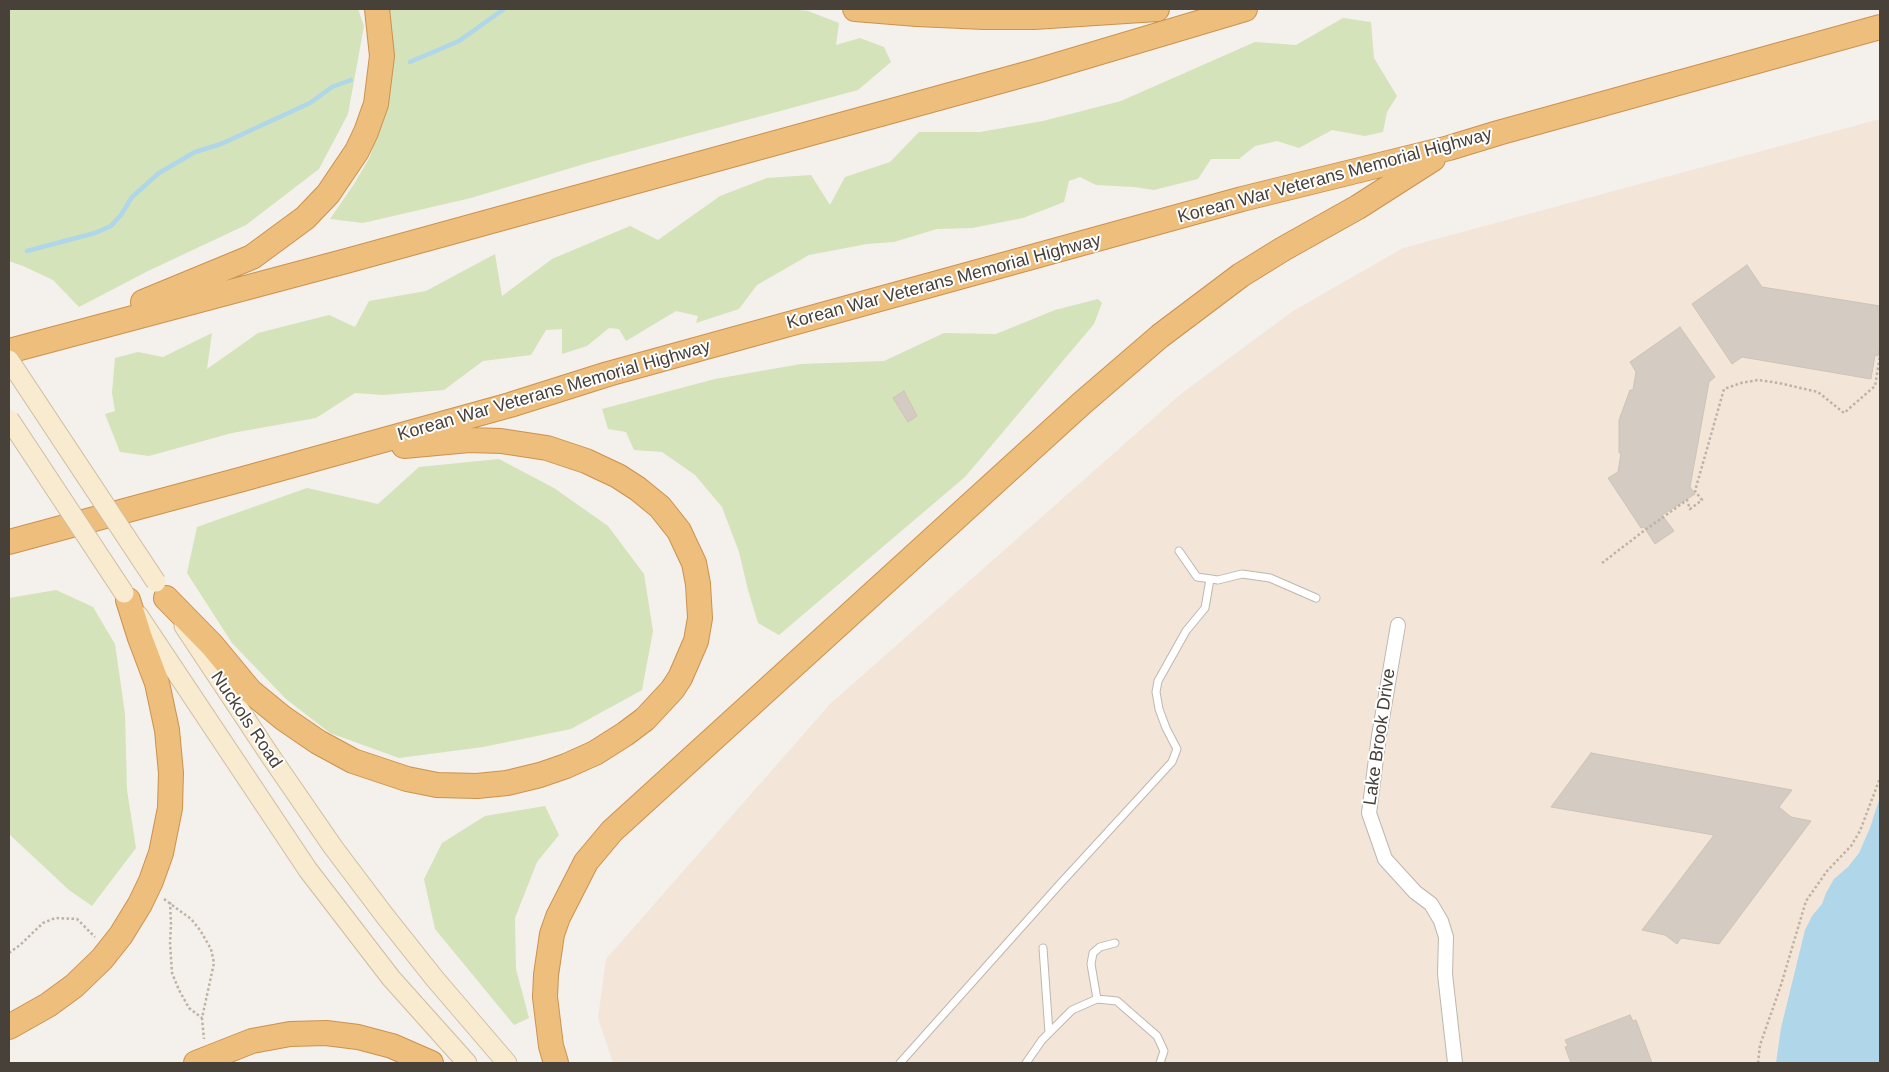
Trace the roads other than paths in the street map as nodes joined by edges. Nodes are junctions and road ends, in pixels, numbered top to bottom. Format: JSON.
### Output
{"nodes":[{"id":1,"x":377,"y":9,"type":"edge"},
{"id":2,"x":855,"y":9,"type":"edge"},
{"id":3,"x":1157,"y":9,"type":"edge"},
{"id":4,"x":1246,"y":9,"type":"edge"},
{"id":5,"x":1880,"y":27,"type":"edge"},
{"id":6,"x":1450,"y":148,"type":"junction"},
{"id":7,"x":44,"y":342,"type":"junction"},
{"id":8,"x":9,"y":351,"type":"edge"},
{"id":9,"x":9,"y":360,"type":"edge"},
{"id":10,"x":9,"y":419,"type":"edge"},
{"id":11,"x":243,"y":479,"type":"junction"},
{"id":12,"x":9,"y":542,"type":"edge"},
{"id":13,"x":1180,"y":551,"type":"dead end"},
{"id":14,"x":1210,"y":579,"type":"junction"},
{"id":15,"x":161,"y":590,"type":"junction"},
{"id":16,"x":126,"y":596,"type":"junction"},
{"id":17,"x":1316,"y":598,"type":"dead end"},
{"id":18,"x":1398,"y":625,"type":"dead end"},
{"id":19,"x":1115,"y":943,"type":"dead end"},
{"id":20,"x":1043,"y":948,"type":"dead end"},
{"id":21,"x":1097,"y":999,"type":"junction"},
{"id":22,"x":9,"y":1027,"type":"edge"},
{"id":23,"x":1049,"y":1033,"type":"junction"},
{"id":24,"x":202,"y":1061,"type":"edge"},
{"id":25,"x":430,"y":1063,"type":"edge"},
{"id":26,"x":467,"y":1063,"type":"edge"},
{"id":27,"x":507,"y":1063,"type":"edge"},
{"id":28,"x":556,"y":1063,"type":"edge"},
{"id":29,"x":900,"y":1063,"type":"edge"},
{"id":30,"x":1026,"y":1063,"type":"edge"},
{"id":31,"x":1160,"y":1063,"type":"edge"},
{"id":32,"x":1455,"y":1063,"type":"edge"}],
"edges":[{"from":1,"to":7,"type":"highway"},
{"from":2,"to":3,"type":"highway"},
{"from":4,"to":7,"type":"highway"},
{"from":5,"to":6,"type":"highway","name":"Korean War Veterans Memorial Highway"},
{"from":6,"to":11,"type":"highway","name":"Korean War Veterans Memorial Highway"},
{"from":6,"to":28,"type":"highway"},
{"from":7,"to":8,"type":"highway"},
{"from":9,"to":15,"type":"main road","name":"Nuckols Road","bridge":true},
{"from":10,"to":16,"type":"main road","name":"Nuckols Road","bridge":true},
{"from":11,"to":12,"type":"highway","name":"Korean War Veterans Memorial Highway"},
{"from":11,"to":15,"type":"highway"},
{"from":13,"to":14,"type":"lane"},
{"from":14,"to":17,"type":"lane"},
{"from":14,"to":29,"type":"lane"},
{"from":15,"to":27,"type":"main road","name":"Nuckols Road"},
{"from":16,"to":22,"type":"highway"},
{"from":16,"to":26,"type":"main road","name":"Nuckols Road"},
{"from":18,"to":32,"type":"street","name":"Lake Brook Drive"},
{"from":19,"to":21,"type":"lane"},
{"from":20,"to":23,"type":"lane"},
{"from":21,"to":23,"type":"lane"},
{"from":21,"to":31,"type":"lane"},
{"from":23,"to":30,"type":"lane"},
{"from":24,"to":25,"type":"highway"}]}
